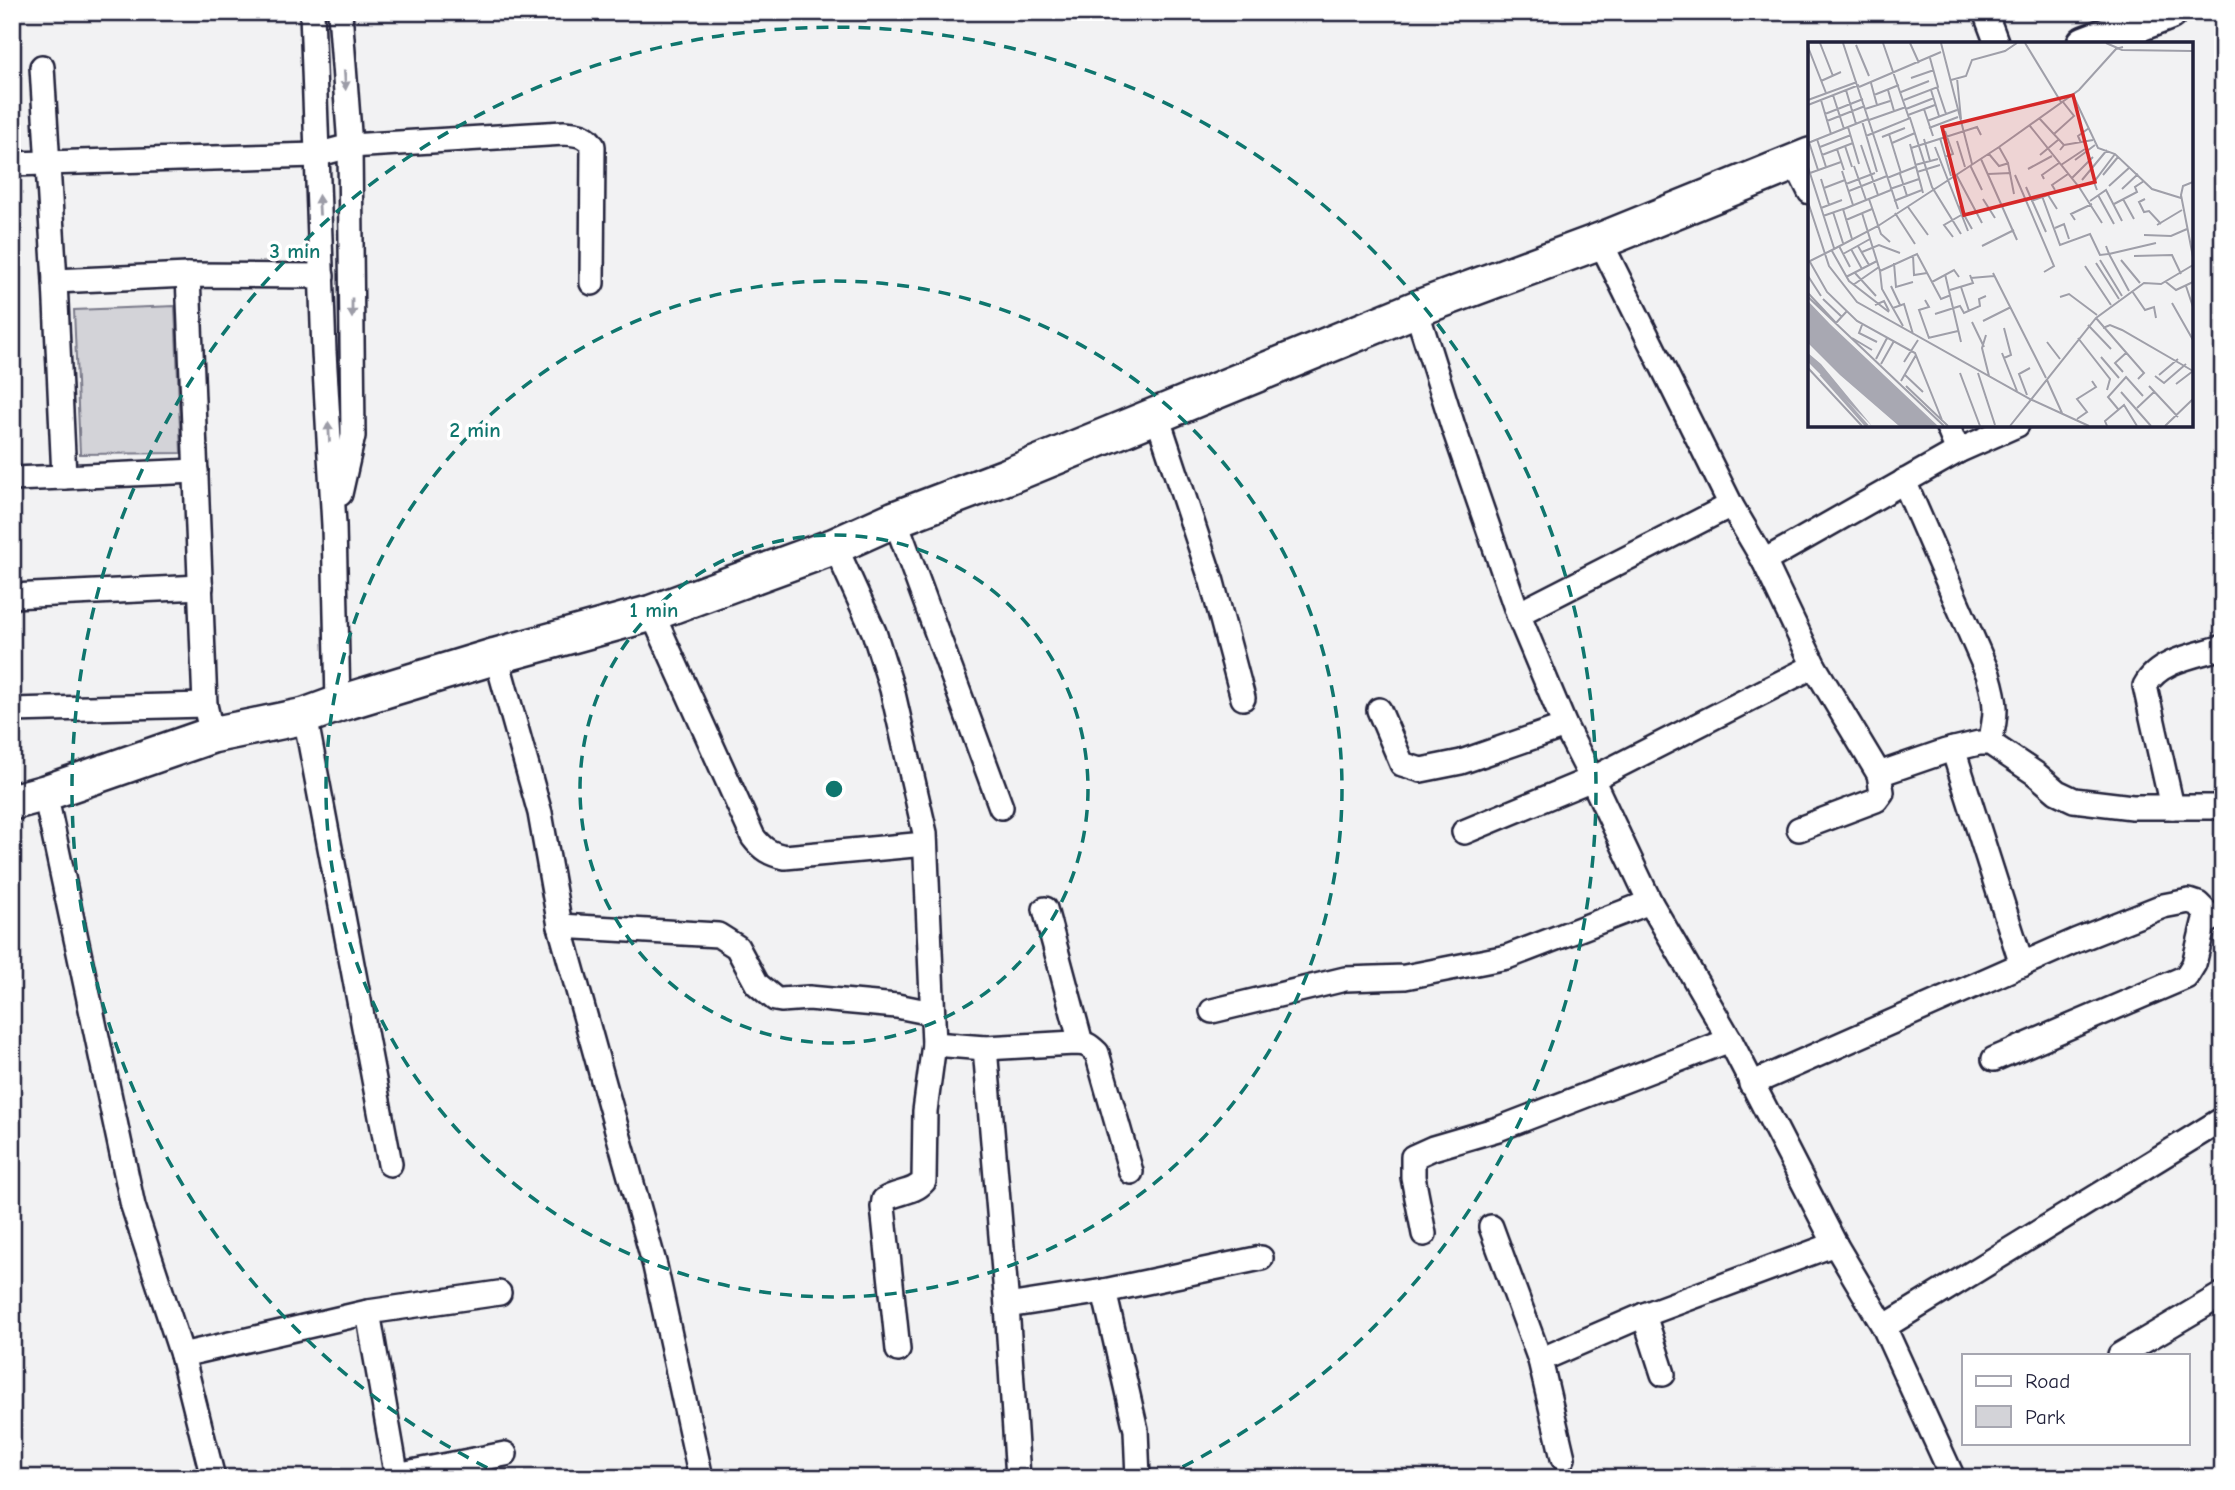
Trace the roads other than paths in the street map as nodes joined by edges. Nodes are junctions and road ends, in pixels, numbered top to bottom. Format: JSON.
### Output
{"nodes":[{"id":1,"x":312,"y":12,"type":"edge"},
{"id":2,"x":340,"y":12,"type":"edge"},
{"id":3,"x":1985,"y":12,"type":"edge"},
{"id":4,"x":2169,"y":12,"type":"edge"},
{"id":5,"x":1996,"y":42,"type":"edge"},
{"id":6,"x":2090,"y":42,"type":"edge"},
{"id":7,"x":42,"y":67,"type":"dead end"},
{"id":8,"x":350,"y":146,"type":"junction"},
{"id":9,"x":316,"y":155,"type":"junction"},
{"id":10,"x":46,"y":163,"type":"junction"},
{"id":11,"x":12,"y":164,"type":"edge"},
{"id":12,"x":1805,"y":170,"type":"edge"},
{"id":13,"x":1600,"y":241,"type":"junction"},
{"id":14,"x":188,"y":275,"type":"junction"},
{"id":15,"x":322,"y":276,"type":"junction"},
{"id":16,"x":55,"y":281,"type":"junction"},
{"id":17,"x":592,"y":283,"type":"dead end"},
{"id":18,"x":1416,"y":309,"type":"junction"},
{"id":19,"x":1157,"y":416,"type":"junction"},
{"id":20,"x":1948,"y":427,"type":"edge"},
{"id":21,"x":2012,"y":427,"type":"edge"},
{"id":22,"x":1958,"y":451,"type":"junction"},
{"id":23,"x":196,"y":471,"type":"junction"},
{"id":24,"x":64,"y":477,"type":"junction"},
{"id":25,"x":12,"y":479,"type":"edge"},
{"id":26,"x":1904,"y":481,"type":"junction"},
{"id":27,"x":1731,"y":505,"type":"junction"},
{"id":28,"x":895,"y":519,"type":"junction"},
{"id":29,"x":334,"y":525,"type":"junction"},
{"id":30,"x":835,"y":546,"type":"junction"},
{"id":31,"x":1764,"y":561,"type":"junction"},
{"id":32,"x":201,"y":587,"type":"junction"},
{"id":33,"x":12,"y":596,"type":"edge"},
{"id":34,"x":652,"y":614,"type":"junction"},
{"id":35,"x":1518,"y":614,"type":"junction"},
{"id":36,"x":2223,"y":647,"type":"edge"},
{"id":37,"x":496,"y":656,"type":"junction"},
{"id":38,"x":1814,"y":666,"type":"junction"},
{"id":39,"x":1243,"y":698,"type":"dead end"},
{"id":40,"x":338,"y":704,"type":"junction"},
{"id":41,"x":12,"y":710,"type":"edge"},
{"id":42,"x":1379,"y":710,"type":"dead end"},
{"id":43,"x":305,"y":716,"type":"junction"},
{"id":44,"x":209,"y":720,"type":"junction"},
{"id":45,"x":1565,"y":726,"type":"junction"},
{"id":46,"x":1990,"y":743,"type":"junction"},
{"id":47,"x":1953,"y":749,"type":"junction"},
{"id":48,"x":1879,"y":774,"type":"junction"},
{"id":49,"x":1592,"y":779,"type":"junction"},
{"id":50,"x":29,"y":797,"type":"edge"},
{"id":51,"x":1001,"y":807,"type":"dead end"},
{"id":52,"x":2172,"y":807,"type":"junction"},
{"id":53,"x":2223,"y":807,"type":"edge"},
{"id":54,"x":1799,"y":829,"type":"dead end"},
{"id":55,"x":1464,"y":832,"type":"dead end"},
{"id":56,"x":925,"y":844,"type":"junction"},
{"id":57,"x":1650,"y":902,"type":"junction"},
{"id":58,"x":1045,"y":909,"type":"dead end"},
{"id":59,"x":2217,"y":916,"type":"edge"},
{"id":60,"x":560,"y":926,"type":"junction"},
{"id":61,"x":2022,"y":965,"type":"junction"},
{"id":62,"x":1212,"y":1011,"type":"dead end"},
{"id":63,"x":932,"y":1013,"type":"junction"},
{"id":64,"x":1730,"y":1040,"type":"junction"},
{"id":65,"x":1081,"y":1043,"type":"junction"},
{"id":66,"x":934,"y":1044,"type":"junction"},
{"id":67,"x":985,"y":1048,"type":"junction"},
{"id":68,"x":1994,"y":1059,"type":"dead end"},
{"id":69,"x":1751,"y":1084,"type":"junction"},
{"id":70,"x":2223,"y":1119,"type":"edge"},
{"id":71,"x":390,"y":1164,"type":"dead end"},
{"id":72,"x":1131,"y":1172,"type":"dead end"},
{"id":73,"x":1491,"y":1227,"type":"dead end"},
{"id":74,"x":1424,"y":1234,"type":"dead end"},
{"id":75,"x":1835,"y":1244,"type":"junction"},
{"id":76,"x":1261,"y":1258,"type":"dead end"},
{"id":77,"x":1104,"y":1291,"type":"junction"},
{"id":78,"x":499,"y":1293,"type":"dead end"},
{"id":79,"x":2223,"y":1294,"type":"edge"},
{"id":80,"x":1007,"y":1306,"type":"junction"},
{"id":81,"x":368,"y":1312,"type":"junction"},
{"id":82,"x":1644,"y":1315,"type":"junction"},
{"id":83,"x":1884,"y":1327,"type":"junction"},
{"id":84,"x":898,"y":1350,"type":"dead end"},
{"id":85,"x":2122,"y":1354,"type":"edge"},
{"id":86,"x":182,"y":1355,"type":"junction"},
{"id":87,"x":1540,"y":1360,"type":"junction"},
{"id":88,"x":1663,"y":1374,"type":"dead end"},
{"id":89,"x":505,"y":1454,"type":"dead end"},
{"id":90,"x":1563,"y":1458,"type":"dead end"},
{"id":91,"x":396,"y":1476,"type":"edge"},
{"id":92,"x":213,"y":1478,"type":"edge"},
{"id":93,"x":701,"y":1478,"type":"edge"},
{"id":94,"x":1018,"y":1478,"type":"edge"},
{"id":95,"x":1138,"y":1478,"type":"edge"},
{"id":96,"x":1953,"y":1478,"type":"edge"}],
"edges":[{"from":1,"to":9,"type":"street"},
{"from":2,"to":8,"type":"street","one_way":true},
{"from":3,"to":5,"type":"street"},
{"from":4,"to":6,"type":"main road"},
{"from":7,"to":10,"type":"street"},
{"from":8,"to":9,"type":"street"},
{"from":8,"to":17,"type":"street"},
{"from":8,"to":29,"type":"street","one_way":true},
{"from":9,"to":10,"type":"street"},
{"from":15,"to":9,"type":"street","one_way":true},
{"from":10,"to":11,"type":"street"},
{"from":10,"to":16,"type":"street"},
{"from":12,"to":13,"type":"main road"},
{"from":13,"to":18,"type":"main road"},
{"from":13,"to":27,"type":"street"},
{"from":14,"to":15,"type":"street"},
{"from":14,"to":16,"type":"street"},
{"from":14,"to":23,"type":"street"},
{"from":29,"to":15,"type":"street","one_way":true},
{"from":16,"to":24,"type":"street"},
{"from":18,"to":19,"type":"main road"},
{"from":18,"to":35,"type":"street"},
{"from":19,"to":28,"type":"main road"},
{"from":19,"to":39,"type":"street"},
{"from":20,"to":22,"type":"street"},
{"from":21,"to":22,"type":"street"},
{"from":22,"to":26,"type":"street"},
{"from":23,"to":24,"type":"street"},
{"from":23,"to":32,"type":"street"},
{"from":24,"to":25,"type":"street"},
{"from":26,"to":31,"type":"street"},
{"from":26,"to":46,"type":"street"},
{"from":27,"to":31,"type":"street"},
{"from":27,"to":35,"type":"street"},
{"from":28,"to":30,"type":"main road"},
{"from":28,"to":51,"type":"street"},
{"from":29,"to":40,"type":"street"},
{"from":30,"to":34,"type":"main road"},
{"from":30,"to":56,"type":"street"},
{"from":31,"to":38,"type":"street"},
{"from":32,"to":33,"type":"street"},
{"from":32,"to":44,"type":"street"},
{"from":34,"to":37,"type":"main road"},
{"from":34,"to":56,"type":"street"},
{"from":35,"to":45,"type":"street"},
{"from":36,"to":52,"type":"street"},
{"from":37,"to":40,"type":"main road"},
{"from":37,"to":60,"type":"street"},
{"from":38,"to":48,"type":"street"},
{"from":38,"to":49,"type":"street"},
{"from":40,"to":43,"type":"main road"},
{"from":41,"to":44,"type":"street"},
{"from":42,"to":45,"type":"street"},
{"from":43,"to":44,"type":"main road"},
{"from":43,"to":71,"type":"street"},
{"from":44,"to":50,"type":"main road"},
{"from":45,"to":49,"type":"street"},
{"from":46,"to":47,"type":"street"},
{"from":46,"to":52,"type":"street"},
{"from":47,"to":48,"type":"street"},
{"from":47,"to":61,"type":"street"},
{"from":48,"to":54,"type":"street"},
{"from":49,"to":55,"type":"street"},
{"from":49,"to":57,"type":"street"},
{"from":50,"to":86,"type":"street"},
{"from":52,"to":53,"type":"street"},
{"from":56,"to":63,"type":"street"},
{"from":57,"to":62,"type":"street"},
{"from":57,"to":64,"type":"street"},
{"from":58,"to":65,"type":"street"},
{"from":59,"to":61,"type":"street"},
{"from":59,"to":68,"type":"street"},
{"from":60,"to":63,"type":"street"},
{"from":60,"to":93,"type":"street"},
{"from":61,"to":69,"type":"street"},
{"from":63,"to":66,"type":"street"},
{"from":64,"to":69,"type":"street"},
{"from":64,"to":74,"type":"street"},
{"from":65,"to":67,"type":"street"},
{"from":65,"to":72,"type":"street"},
{"from":66,"to":67,"type":"street"},
{"from":66,"to":84,"type":"street"},
{"from":67,"to":80,"type":"street"},
{"from":69,"to":75,"type":"street"},
{"from":70,"to":83,"type":"street"},
{"from":73,"to":87,"type":"street"},
{"from":75,"to":82,"type":"street"},
{"from":75,"to":83,"type":"street"},
{"from":76,"to":77,"type":"street"},
{"from":77,"to":80,"type":"street"},
{"from":77,"to":95,"type":"street"},
{"from":78,"to":81,"type":"street"},
{"from":79,"to":85,"type":"street"},
{"from":80,"to":94,"type":"street"},
{"from":81,"to":86,"type":"street"},
{"from":81,"to":91,"type":"street"},
{"from":82,"to":87,"type":"street"},
{"from":82,"to":88,"type":"street"},
{"from":83,"to":96,"type":"street"},
{"from":86,"to":92,"type":"street"},
{"from":87,"to":90,"type":"street"},
{"from":89,"to":91,"type":"street"}]}
